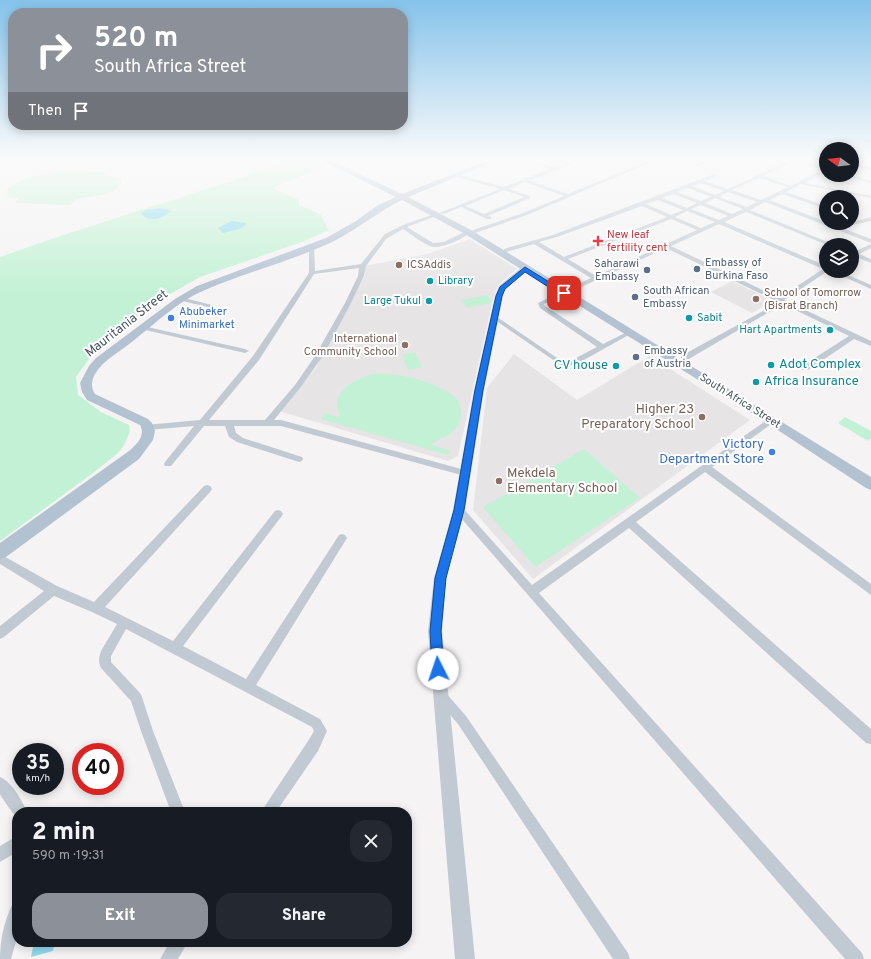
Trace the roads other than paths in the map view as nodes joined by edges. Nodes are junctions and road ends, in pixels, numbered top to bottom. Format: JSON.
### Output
{"nodes":[{"id":1,"x":385,"y":205,"type":"edge"},
{"id":2,"x":422,"y":205,"type":"edge"},
{"id":3,"x":465,"y":205,"type":"edge"},
{"id":4,"x":513,"y":205,"type":"edge"},
{"id":5,"x":549,"y":205,"type":"edge"},
{"id":6,"x":640,"y":205,"type":"edge"},
{"id":7,"x":644,"y":205,"type":"edge"},
{"id":8,"x":676,"y":205,"type":"edge"},
{"id":9,"x":697,"y":205,"type":"edge"},
{"id":10,"x":705,"y":205,"type":"edge"},
{"id":11,"x":735,"y":205,"type":"edge"},
{"id":12,"x":755,"y":205,"type":"edge"},
{"id":13,"x":773,"y":205,"type":"edge"},
{"id":14,"x":462,"y":206,"type":"junction"},
{"id":15,"x":687,"y":209,"type":"junction"},
{"id":16,"x":746,"y":209,"type":"junction"},
{"id":17,"x":439,"y":214,"type":"junction"},
{"id":18,"x":484,"y":216,"type":"junction"},
{"id":19,"x":732,"y":216,"type":"junction"},
{"id":20,"x":671,"y":217,"type":"junction"},
{"id":21,"x":871,"y":220,"type":"edge"},
{"id":22,"x":719,"y":222,"type":"junction"},
{"id":23,"x":859,"y":222,"type":"edge"},
{"id":24,"x":499,"y":224,"type":"junction"},
{"id":25,"x":404,"y":227,"type":"junction"},
{"id":26,"x":701,"y":230,"type":"junction"},
{"id":27,"x":471,"y":232,"type":"junction"},
{"id":28,"x":819,"y":240,"type":"edge"},
{"id":29,"x":870,"y":240,"type":"edge"},
{"id":30,"x":536,"y":242,"type":"junction"},
{"id":31,"x":666,"y":246,"type":"junction"},
{"id":32,"x":871,"y":246,"type":"edge"},
{"id":33,"x":311,"y":247,"type":"junction"},
{"id":34,"x":506,"y":250,"type":"junction"},
{"id":35,"x":859,"y":251,"type":"edge"},
{"id":36,"x":859,"y":256,"type":"edge"},
{"id":37,"x":564,"y":259,"type":"junction"},
{"id":38,"x":871,"y":261,"type":"edge"},
{"id":39,"x":362,"y":266,"type":"junction"},
{"id":40,"x":819,"y":266,"type":"edge"},
{"id":41,"x":525,"y":269,"type":"junction"},
{"id":42,"x":312,"y":273,"type":"junction"},
{"id":43,"x":819,"y":274,"type":"edge"},
{"id":44,"x":596,"y":278,"type":"junction"},
{"id":45,"x":850,"y":278,"type":"edge"},
{"id":46,"x":871,"y":287,"type":"edge"},
{"id":47,"x":567,"y":292,"type":"junction"},
{"id":48,"x":180,"y":300,"type":"junction"},
{"id":49,"x":780,"y":300,"type":"junction"},
{"id":50,"x":216,"y":312,"type":"dead end"},
{"id":51,"x":495,"y":318,"type":"junction"},
{"id":52,"x":143,"y":328,"type":"junction"},
{"id":53,"x":629,"y":333,"type":"junction"},
{"id":54,"x":854,"y":336,"type":"junction"},
{"id":55,"x":871,"y":344,"type":"edge"},
{"id":56,"x":602,"y":346,"type":"junction"},
{"id":57,"x":245,"y":351,"type":"dead end"},
{"id":58,"x":684,"y":358,"type":"junction"},
{"id":59,"x":805,"y":368,"type":"dead end"},
{"id":60,"x":771,"y":420,"type":"junction"},
{"id":61,"x":202,"y":423,"type":"junction"},
{"id":62,"x":229,"y":424,"type":"junction"},
{"id":63,"x":266,"y":424,"type":"junction"},
{"id":64,"x":148,"y":427,"type":"junction"},
{"id":65,"x":299,"y":459,"type":"dead end"},
{"id":66,"x":168,"y":464,"type":"dead end"},
{"id":67,"x":705,"y":467,"type":"junction"},
{"id":68,"x":465,"y":473,"type":"junction"},
{"id":69,"x":870,"y":480,"type":"edge"},
{"id":70,"x":207,"y":489,"type":"dead end"},
{"id":71,"x":459,"y":510,"type":"junction"},
{"id":72,"x":278,"y":514,"type":"dead end"},
{"id":73,"x":630,"y":522,"type":"junction"},
{"id":74,"x":342,"y":538,"type":"dead end"},
{"id":75,"x":0,"y":552,"type":"edge"},
{"id":76,"x":0,"y":559,"type":"edge"},
{"id":77,"x":53,"y":590,"type":"junction"},
{"id":78,"x":871,"y":590,"type":"edge"},
{"id":79,"x":532,"y":592,"type":"junction"},
{"id":80,"x":96,"y":608,"type":"junction"},
{"id":81,"x":124,"y":622,"type":"junction"},
{"id":82,"x":0,"y":633,"type":"edge"},
{"id":83,"x":175,"y":648,"type":"junction"},
{"id":84,"x":248,"y":688,"type":"junction"},
{"id":85,"x":440,"y":695,"type":"junction"},
{"id":86,"x":871,"y":738,"type":"edge"},
{"id":87,"x":0,"y":784,"type":"edge"},
{"id":88,"x":17,"y":807,"type":"edge"},
{"id":89,"x":176,"y":807,"type":"edge"},
{"id":90,"x":271,"y":807,"type":"edge"},
{"id":91,"x":12,"y":847,"type":"edge"},
{"id":92,"x":0,"y":855,"type":"edge"},
{"id":93,"x":12,"y":928,"type":"edge"},
{"id":94,"x":176,"y":947,"type":"edge"},
{"id":95,"x":3,"y":959,"type":"edge"},
{"id":96,"x":168,"y":959,"type":"edge"},
{"id":97,"x":465,"y":959,"type":"edge"},
{"id":98,"x":622,"y":959,"type":"edge"},
{"id":99,"x":856,"y":959,"type":"edge"}],
"edges":[{"from":1,"to":33,"type":"main road","name":"Mauritania Street"},
{"from":2,"to":17,"type":"main road","name":"South Africa Street"},
{"from":3,"to":14,"type":"street"},
{"from":4,"to":18,"type":"street"},
{"from":5,"to":24,"type":"street"},
{"from":6,"to":30,"type":"street"},
{"from":7,"to":20,"type":"street"},
{"from":8,"to":15,"type":"street"},
{"from":9,"to":15,"type":"street"},
{"from":10,"to":19,"type":"street"},
{"from":11,"to":16,"type":"street"},
{"from":12,"to":16,"type":"street"},
{"from":13,"to":29,"type":"street"},
{"from":14,"to":17,"type":"street"},
{"from":14,"to":18,"type":"street"},
{"from":15,"to":20,"type":"street"},
{"from":15,"to":22,"type":"street"},
{"from":16,"to":19,"type":"street"},
{"from":16,"to":28,"type":"street"},
{"from":17,"to":25,"type":"street"},
{"from":17,"to":27,"type":"main road","name":"South Africa Street"},
{"from":18,"to":24,"type":"street"},
{"from":19,"to":22,"type":"street"},
{"from":20,"to":26,"type":"street"},
{"from":20,"to":37,"type":"street"},
{"from":21,"to":23,"type":"street"},
{"from":22,"to":26,"type":"street"},
{"from":22,"to":40,"type":"street"},
{"from":24,"to":27,"type":"street"},
{"from":25,"to":27,"type":"street"},
{"from":25,"to":39,"type":"street"},
{"from":26,"to":31,"type":"street"},
{"from":27,"to":34,"type":"main road","name":"South Africa Street"},
{"from":27,"to":41,"type":"main road","name":"South Africa Street"},
{"from":30,"to":34,"type":"street"},
{"from":30,"to":37,"type":"street"},
{"from":31,"to":44,"type":"street"},
{"from":31,"to":49,"type":"street"},
{"from":32,"to":35,"type":"street"},
{"from":33,"to":42,"type":"street"},
{"from":33,"to":48,"type":"main road","name":"Mauritania Street"},
{"from":34,"to":47,"type":"main road","name":"South Africa Street"},
{"from":36,"to":38,"type":"street"},
{"from":37,"to":44,"type":"street"},
{"from":39,"to":42,"type":"street"},
{"from":39,"to":63,"type":"street"},
{"from":41,"to":47,"type":"main road","name":"South Africa Street"},
{"from":41,"to":51,"type":"street"},
{"from":42,"to":61,"type":"street"},
{"from":43,"to":49,"type":"street"},
{"from":44,"to":47,"type":"street"},
{"from":45,"to":46,"type":"street"},
{"from":47,"to":53,"type":"main road","name":"South Africa Street"},
{"from":47,"to":56,"type":"street"},
{"from":47,"to":58,"type":"main road","name":"South Africa Street"},
{"from":48,"to":50,"type":"street"},
{"from":48,"to":52,"type":"main road","name":"Mauritania Street"},
{"from":49,"to":54,"type":"street"},
{"from":49,"to":58,"type":"street"},
{"from":51,"to":56,"type":"street"},
{"from":51,"to":68,"type":"street"},
{"from":52,"to":57,"type":"street"},
{"from":52,"to":64,"type":"main road","name":"Mauritania Street"},
{"from":53,"to":56,"type":"street"},
{"from":53,"to":60,"type":"main road","name":"South Africa Street"},
{"from":54,"to":55,"type":"street"},
{"from":54,"to":59,"type":"street"},
{"from":58,"to":69,"type":"main road","name":"South Africa Street"},
{"from":60,"to":67,"type":"street"},
{"from":60,"to":69,"type":"main road","name":"South Africa Street"},
{"from":61,"to":62,"type":"street"},
{"from":61,"to":64,"type":"street"},
{"from":61,"to":66,"type":"street"},
{"from":62,"to":63,"type":"street"},
{"from":62,"to":65,"type":"street"},
{"from":63,"to":68,"type":"street"},
{"from":64,"to":75,"type":"main road"},
{"from":67,"to":73,"type":"street"},
{"from":67,"to":78,"type":"street"},
{"from":68,"to":71,"type":"street"},
{"from":70,"to":80,"type":"street"},
{"from":71,"to":79,"type":"street"},
{"from":71,"to":85,"type":"street"},
{"from":72,"to":83,"type":"street"},
{"from":73,"to":79,"type":"street"},
{"from":73,"to":86,"type":"street"},
{"from":74,"to":84,"type":"street"},
{"from":76,"to":77,"type":"street"},
{"from":77,"to":80,"type":"street"},
{"from":77,"to":82,"type":"street"},
{"from":79,"to":99,"type":"street"},
{"from":80,"to":81,"type":"street"},
{"from":81,"to":83,"type":"street"},
{"from":81,"to":89,"type":"street"},
{"from":83,"to":84,"type":"street"},
{"from":84,"to":90,"type":"street"},
{"from":85,"to":97,"type":"street"},
{"from":85,"to":98,"type":"street"},
{"from":87,"to":88,"type":"street"},
{"from":91,"to":92,"type":"street"},
{"from":93,"to":95,"type":"street"},
{"from":94,"to":96,"type":"street"}]}
